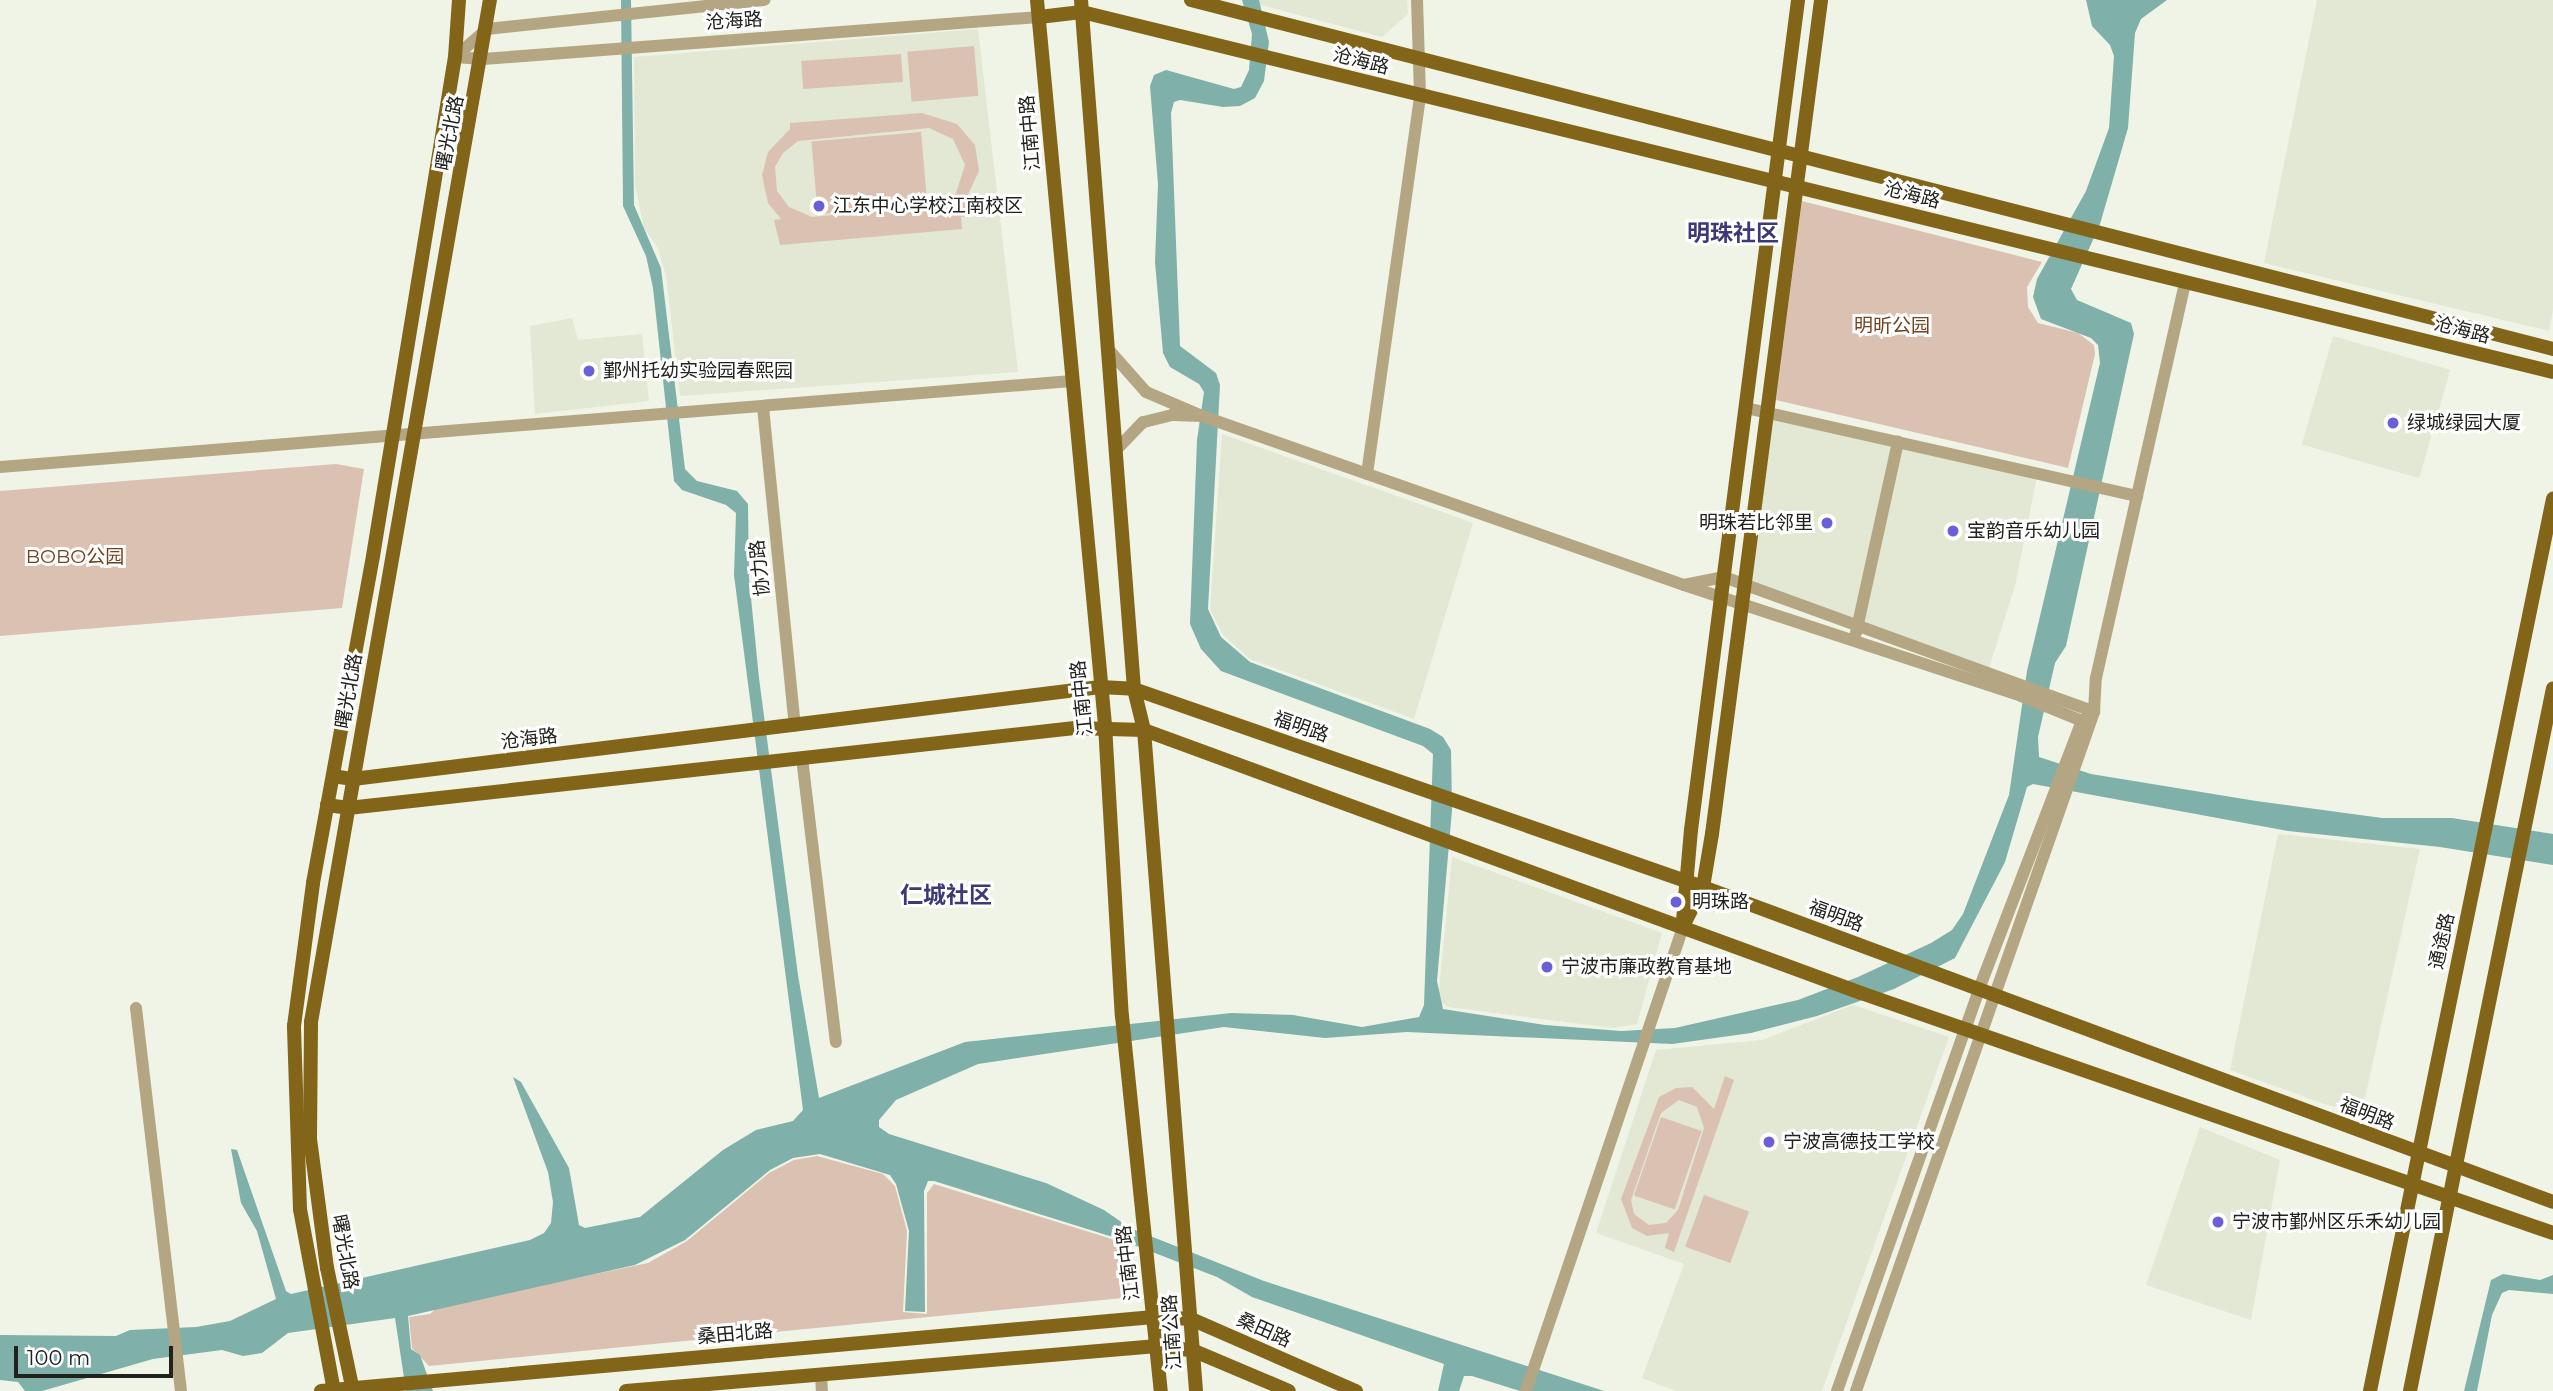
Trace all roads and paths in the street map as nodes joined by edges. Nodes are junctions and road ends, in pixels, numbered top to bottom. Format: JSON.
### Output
{"nodes":[{"id":1,"x":459,"y":0,"type":"edge"},
{"id":2,"x":490,"y":0,"type":"edge"},
{"id":3,"x":764,"y":0,"type":"edge"},
{"id":4,"x":1037,"y":0,"type":"edge"},
{"id":5,"x":1191,"y":0,"type":"edge"},
{"id":6,"x":1417,"y":0,"type":"edge"},
{"id":7,"x":1798,"y":0,"type":"edge"},
{"id":8,"x":1821,"y":0,"type":"edge"},
{"id":9,"x":1081,"y":6,"type":"edge"},
{"id":10,"x":1039,"y":17,"type":"junction"},
{"id":11,"x":487,"y":29,"type":"junction"},
{"id":12,"x":455,"y":57,"type":"junction"},
{"id":13,"x":483,"y":59,"type":"junction"},
{"id":14,"x":1420,"y":61,"type":"junction"},
{"id":15,"x":1420,"y":95,"type":"junction"},
{"id":16,"x":1777,"y":152,"type":"junction"},
{"id":17,"x":1801,"y":158,"type":"junction"},
{"id":18,"x":1773,"y":181,"type":"junction"},
{"id":19,"x":1796,"y":187,"type":"junction"},
{"id":20,"x":2185,"y":282,"type":"junction"},
{"id":21,"x":1108,"y":349,"type":"junction"},
{"id":22,"x":2553,"y":349,"type":"edge"},
{"id":23,"x":2553,"y":372,"type":"edge"},
{"id":24,"x":1072,"y":381,"type":"junction"},
{"id":25,"x":762,"y":407,"type":"junction"},
{"id":26,"x":1746,"y":408,"type":"junction"},
{"id":27,"x":1766,"y":413,"type":"junction"},
{"id":28,"x":1202,"y":416,"type":"junction"},
{"id":29,"x":413,"y":436,"type":"junction"},
{"id":30,"x":392,"y":437,"type":"junction"},
{"id":31,"x":1898,"y":442,"type":"junction"},
{"id":32,"x":1115,"y":450,"type":"junction"},
{"id":33,"x":0,"y":467,"type":"edge"},
{"id":34,"x":1367,"y":474,"type":"junction"},
{"id":35,"x":2137,"y":496,"type":"junction"},
{"id":36,"x":2553,"y":499,"type":"edge"},
{"id":37,"x":1724,"y":577,"type":"junction"},
{"id":38,"x":1745,"y":584,"type":"junction"},
{"id":39,"x":1684,"y":586,"type":"junction"},
{"id":40,"x":1721,"y":596,"type":"junction"},
{"id":41,"x":1742,"y":603,"type":"junction"},
{"id":42,"x":1857,"y":625,"type":"junction"},
{"id":43,"x":1854,"y":640,"type":"junction"},
{"id":44,"x":1100,"y":687,"type":"junction"},
{"id":45,"x":2553,"y":688,"type":"edge"},
{"id":46,"x":1134,"y":690,"type":"junction"},
{"id":47,"x":2022,"y":691,"type":"junction"},
{"id":48,"x":2063,"y":706,"type":"junction"},
{"id":49,"x":2095,"y":712,"type":"junction"},
{"id":50,"x":2082,"y":721,"type":"junction"},
{"id":51,"x":795,"y":725,"type":"junction"},
{"id":52,"x":1105,"y":725,"type":"junction"},
{"id":53,"x":1144,"y":730,"type":"junction"},
{"id":54,"x":802,"y":758,"type":"junction"},
{"id":55,"x":2072,"y":762,"type":"junction"},
{"id":56,"x":333,"y":776,"type":"junction"},
{"id":57,"x":353,"y":779,"type":"junction"},
{"id":58,"x":327,"y":805,"type":"junction"},
{"id":59,"x":2056,"y":806,"type":"junction"},
{"id":60,"x":348,"y":808,"type":"junction"},
{"id":61,"x":1685,"y":881,"type":"junction"},
{"id":62,"x":1703,"y":887,"type":"junction"},
{"id":63,"x":1683,"y":926,"type":"junction"},
{"id":64,"x":1979,"y":989,"type":"junction"},
{"id":65,"x":1994,"y":994,"type":"junction"},
{"id":66,"x":136,"y":1008,"type":"dead end"},
{"id":67,"x":1964,"y":1030,"type":"junction"},
{"id":68,"x":1980,"y":1035,"type":"junction"},
{"id":69,"x":836,"y":1042,"type":"dead end"},
{"id":70,"x":2416,"y":1153,"type":"junction"},
{"id":71,"x":2457,"y":1168,"type":"junction"},
{"id":72,"x":2410,"y":1182,"type":"junction"},
{"id":73,"x":2451,"y":1196,"type":"junction"},
{"id":74,"x":2547,"y":1200,"type":"edge"},
{"id":75,"x":2547,"y":1231,"type":"edge"},
{"id":76,"x":1154,"y":1317,"type":"junction"},
{"id":77,"x":1191,"y":1319,"type":"junction"},
{"id":78,"x":1157,"y":1346,"type":"junction"},
{"id":79,"x":1192,"y":1350,"type":"junction"},
{"id":80,"x":821,"y":1374,"type":"junction"},
{"id":81,"x":352,"y":1389,"type":"edge"},
{"id":82,"x":181,"y":1391,"type":"edge"},
{"id":83,"x":329,"y":1391,"type":"edge"},
{"id":84,"x":626,"y":1391,"type":"edge"},
{"id":85,"x":822,"y":1391,"type":"edge"},
{"id":86,"x":1161,"y":1391,"type":"edge"},
{"id":87,"x":1196,"y":1391,"type":"edge"},
{"id":88,"x":1289,"y":1391,"type":"edge"},
{"id":89,"x":1356,"y":1391,"type":"edge"},
{"id":90,"x":1526,"y":1391,"type":"edge"},
{"id":91,"x":1837,"y":1391,"type":"edge"},
{"id":92,"x":1856,"y":1391,"type":"edge"},
{"id":93,"x":2370,"y":1391,"type":"edge"},
{"id":94,"x":2410,"y":1391,"type":"edge"}],
"edges":[{"from":1,"to":12,"type":"main road","name":"曙光北路"},
{"from":2,"to":11,"type":"main road","name":"曙光北路"},
{"from":3,"to":11,"type":"street","name":"沧海路"},
{"from":4,"to":10,"type":"main road","name":"江南中路"},
{"from":5,"to":14,"type":"main road","name":"沧海路"},
{"from":6,"to":14,"type":"street"},
{"from":7,"to":16,"type":"main road"},
{"from":8,"to":17,"type":"main road"},
{"from":9,"to":10,"type":"main road","name":"沧海路"},
{"from":9,"to":15,"type":"main road","name":"沧海路"},
{"from":9,"to":21,"type":"main road"},
{"from":10,"to":13,"type":"street","name":"沧海路"},
{"from":10,"to":24,"type":"main road","name":"江南中路"},
{"from":11,"to":12,"type":"street"},
{"from":11,"to":13,"type":"main road","name":"曙光北路"},
{"from":12,"to":13,"type":"street","name":"沧海路"},
{"from":12,"to":30,"type":"main road","name":"曙光北路"},
{"from":13,"to":29,"type":"main road","name":"曙光北路"},
{"from":14,"to":15,"type":"street"},
{"from":14,"to":16,"type":"main road","name":"沧海路"},
{"from":15,"to":18,"type":"main road","name":"沧海路"},
{"from":15,"to":34,"type":"street"},
{"from":16,"to":17,"type":"main road","name":"沧海路"},
{"from":16,"to":18,"type":"main road"},
{"from":17,"to":19,"type":"main road"},
{"from":17,"to":22,"type":"main road","name":"沧海路"},
{"from":18,"to":19,"type":"main road","name":"沧海路"},
{"from":18,"to":26,"type":"main road"},
{"from":19,"to":20,"type":"main road","name":"沧海路"},
{"from":19,"to":27,"type":"main road"},
{"from":20,"to":23,"type":"main road","name":"沧海路"},
{"from":20,"to":35,"type":"street"},
{"from":21,"to":28,"type":"street"},
{"from":21,"to":32,"type":"main road"},
{"from":24,"to":25,"type":"street"},
{"from":24,"to":44,"type":"main road","name":"江南中路"},
{"from":25,"to":29,"type":"street"},
{"from":25,"to":51,"type":"street","name":"协力路"},
{"from":26,"to":27,"type":"street"},
{"from":26,"to":37,"type":"main road"},
{"from":27,"to":31,"type":"street"},
{"from":27,"to":38,"type":"main road"},
{"from":28,"to":32,"type":"street"},
{"from":28,"to":34,"type":"street"},
{"from":29,"to":30,"type":"street"},
{"from":29,"to":57,"type":"main road","name":"曙光北路"},
{"from":30,"to":33,"type":"street"},
{"from":30,"to":56,"type":"main road","name":"曙光北路"},
{"from":31,"to":35,"type":"street"},
{"from":31,"to":42,"type":"street"},
{"from":32,"to":46,"type":"main road"},
{"from":34,"to":39,"type":"street"},
{"from":35,"to":49,"type":"street"},
{"from":36,"to":70,"type":"main road","name":"通途路"},
{"from":37,"to":38,"type":"street"},
{"from":37,"to":39,"type":"street"},
{"from":37,"to":40,"type":"main road"},
{"from":38,"to":41,"type":"main road"},
{"from":38,"to":42,"type":"street"},
{"from":39,"to":40,"type":"street"},
{"from":40,"to":41,"type":"street"},
{"from":40,"to":61,"type":"main road"},
{"from":41,"to":43,"type":"street"},
{"from":41,"to":62,"type":"main road"},
{"from":42,"to":43,"type":"street"},
{"from":42,"to":47,"type":"street"},
{"from":43,"to":47,"type":"street"},
{"from":44,"to":46,"type":"main road","name":"福明路"},
{"from":44,"to":51,"type":"main road","name":"福明路"},
{"from":44,"to":52,"type":"main road","name":"江南中路"},
{"from":45,"to":71,"type":"main road"},
{"from":46,"to":53,"type":"main road"},
{"from":46,"to":61,"type":"main road","name":"福明路"},
{"from":47,"to":48,"type":"street"},
{"from":48,"to":49,"type":"street"},
{"from":48,"to":50,"type":"street"},
{"from":49,"to":50,"type":"street"},
{"from":49,"to":55,"type":"street"},
{"from":50,"to":55,"type":"street"},
{"from":51,"to":57,"type":"main road","name":"沧海路"},
{"from":52,"to":53,"type":"main road"},
{"from":52,"to":54,"type":"main road"},
{"from":52,"to":76,"type":"main road","name":"江南中路"},
{"from":53,"to":63,"type":"main road"},
{"from":53,"to":77,"type":"main road","name":"江南公路"},
{"from":54,"to":60,"type":"main road"},
{"from":54,"to":69,"type":"street"},
{"from":55,"to":59,"type":"street"},
{"from":56,"to":57,"type":"main road","name":"沧海路"},
{"from":56,"to":58,"type":"main road","name":"曙光北路"},
{"from":57,"to":60,"type":"main road","name":"曙光北路"},
{"from":58,"to":60,"type":"main road"},
{"from":58,"to":83,"type":"main road","name":"曙光北路"},
{"from":59,"to":64,"type":"street"},
{"from":59,"to":65,"type":"street"},
{"from":60,"to":81,"type":"main road","name":"曙光北路"},
{"from":61,"to":62,"type":"main road","name":"福明路"},
{"from":61,"to":63,"type":"main road"},
{"from":62,"to":63,"type":"main road"},
{"from":62,"to":64,"type":"main road","name":"福明路"},
{"from":63,"to":67,"type":"main road"},
{"from":63,"to":90,"type":"street"},
{"from":64,"to":65,"type":"main road","name":"福明路"},
{"from":64,"to":67,"type":"street"},
{"from":65,"to":68,"type":"street"},
{"from":65,"to":70,"type":"main road","name":"福明路"},
{"from":66,"to":82,"type":"street"},
{"from":67,"to":68,"type":"main road"},
{"from":67,"to":91,"type":"street"},
{"from":68,"to":72,"type":"main road"},
{"from":68,"to":92,"type":"street"},
{"from":70,"to":71,"type":"main road","name":"福明路"},
{"from":70,"to":72,"type":"main road","name":"通途路"},
{"from":71,"to":73,"type":"main road"},
{"from":71,"to":74,"type":"main road","name":"福明路"},
{"from":72,"to":73,"type":"main road"},
{"from":72,"to":93,"type":"main road","name":"通途路"},
{"from":73,"to":75,"type":"main road"},
{"from":73,"to":94,"type":"main road"},
{"from":76,"to":77,"type":"main road","name":"桑田路"},
{"from":76,"to":78,"type":"main road","name":"江南中路"},
{"from":76,"to":81,"type":"main road","name":"桑田北路"},
{"from":77,"to":79,"type":"main road","name":"江南公路"},
{"from":77,"to":89,"type":"main road","name":"桑田路"},
{"from":78,"to":79,"type":"main road"},
{"from":78,"to":80,"type":"main road"},
{"from":78,"to":86,"type":"main road","name":"江南中路"},
{"from":79,"to":87,"type":"main road","name":"江南公路"},
{"from":79,"to":88,"type":"main road"},
{"from":80,"to":84,"type":"main road"},
{"from":80,"to":85,"type":"street"},
{"from":81,"to":83,"type":"main road","name":"桑田北路"}]}
